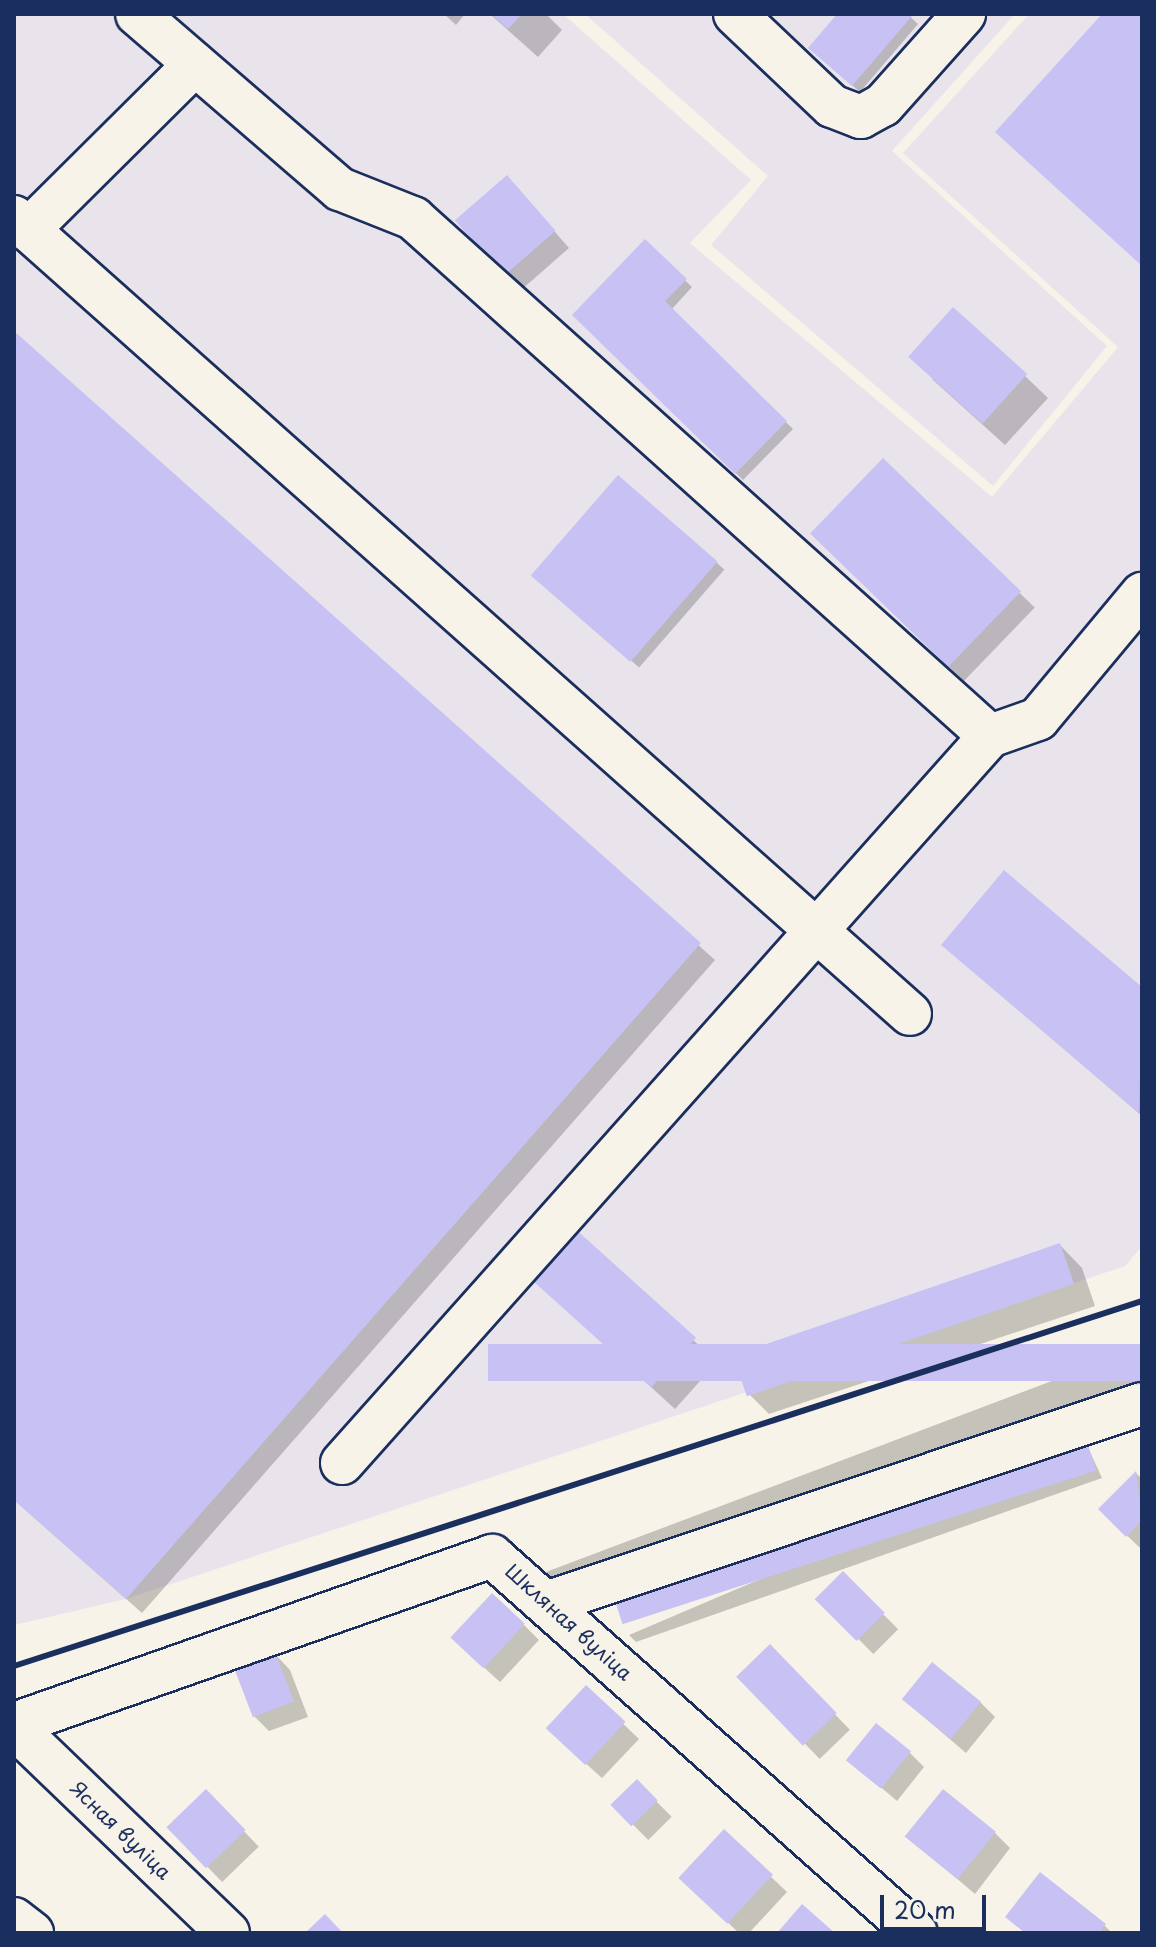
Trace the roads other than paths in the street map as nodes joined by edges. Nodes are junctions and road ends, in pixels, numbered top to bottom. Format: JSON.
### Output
{"nodes":[{"id":1,"x":137,"y":14,"type":"edge"},
{"id":2,"x":735,"y":14,"type":"edge"},
{"id":3,"x":964,"y":14,"type":"edge"},
{"id":4,"x":195,"y":64,"type":"junction"},
{"id":5,"x":21,"y":224,"type":"edge"},
{"id":6,"x":1142,"y":594,"type":"edge"},
{"id":7,"x":990,"y":736,"type":"junction"},
{"id":8,"x":812,"y":932,"type":"junction"},
{"id":9,"x":910,"y":1014,"type":"dead end"},
{"id":10,"x":1138,"y":1410,"type":"edge"},
{"id":11,"x":342,"y":1463,"type":"dead end"},
{"id":12,"x":546,"y":1603,"type":"junction"},
{"id":13,"x":14,"y":1725,"type":"edge"},
{"id":14,"x":14,"y":1919,"type":"edge"},
{"id":15,"x":32,"y":1933,"type":"edge"},
{"id":16,"x":228,"y":1933,"type":"edge"},
{"id":17,"x":916,"y":1933,"type":"edge"}],
"edges":[{"from":1,"to":4,"type":"street"},
{"from":2,"to":3,"type":"street"},
{"from":4,"to":5,"type":"street"},
{"from":4,"to":7,"type":"street"},
{"from":5,"to":8,"type":"street"},
{"from":6,"to":7,"type":"street"},
{"from":7,"to":8,"type":"street"},
{"from":8,"to":9,"type":"street"},
{"from":8,"to":11,"type":"street"},
{"from":10,"to":12,"type":"street"},
{"from":12,"to":13,"type":"street","name":"Шкляная вуліца"},
{"from":12,"to":17,"type":"street","name":"Шкляная вуліца"},
{"from":13,"to":16,"type":"street","name":"Ясная вуліца"},
{"from":14,"to":15,"type":"street"}]}
